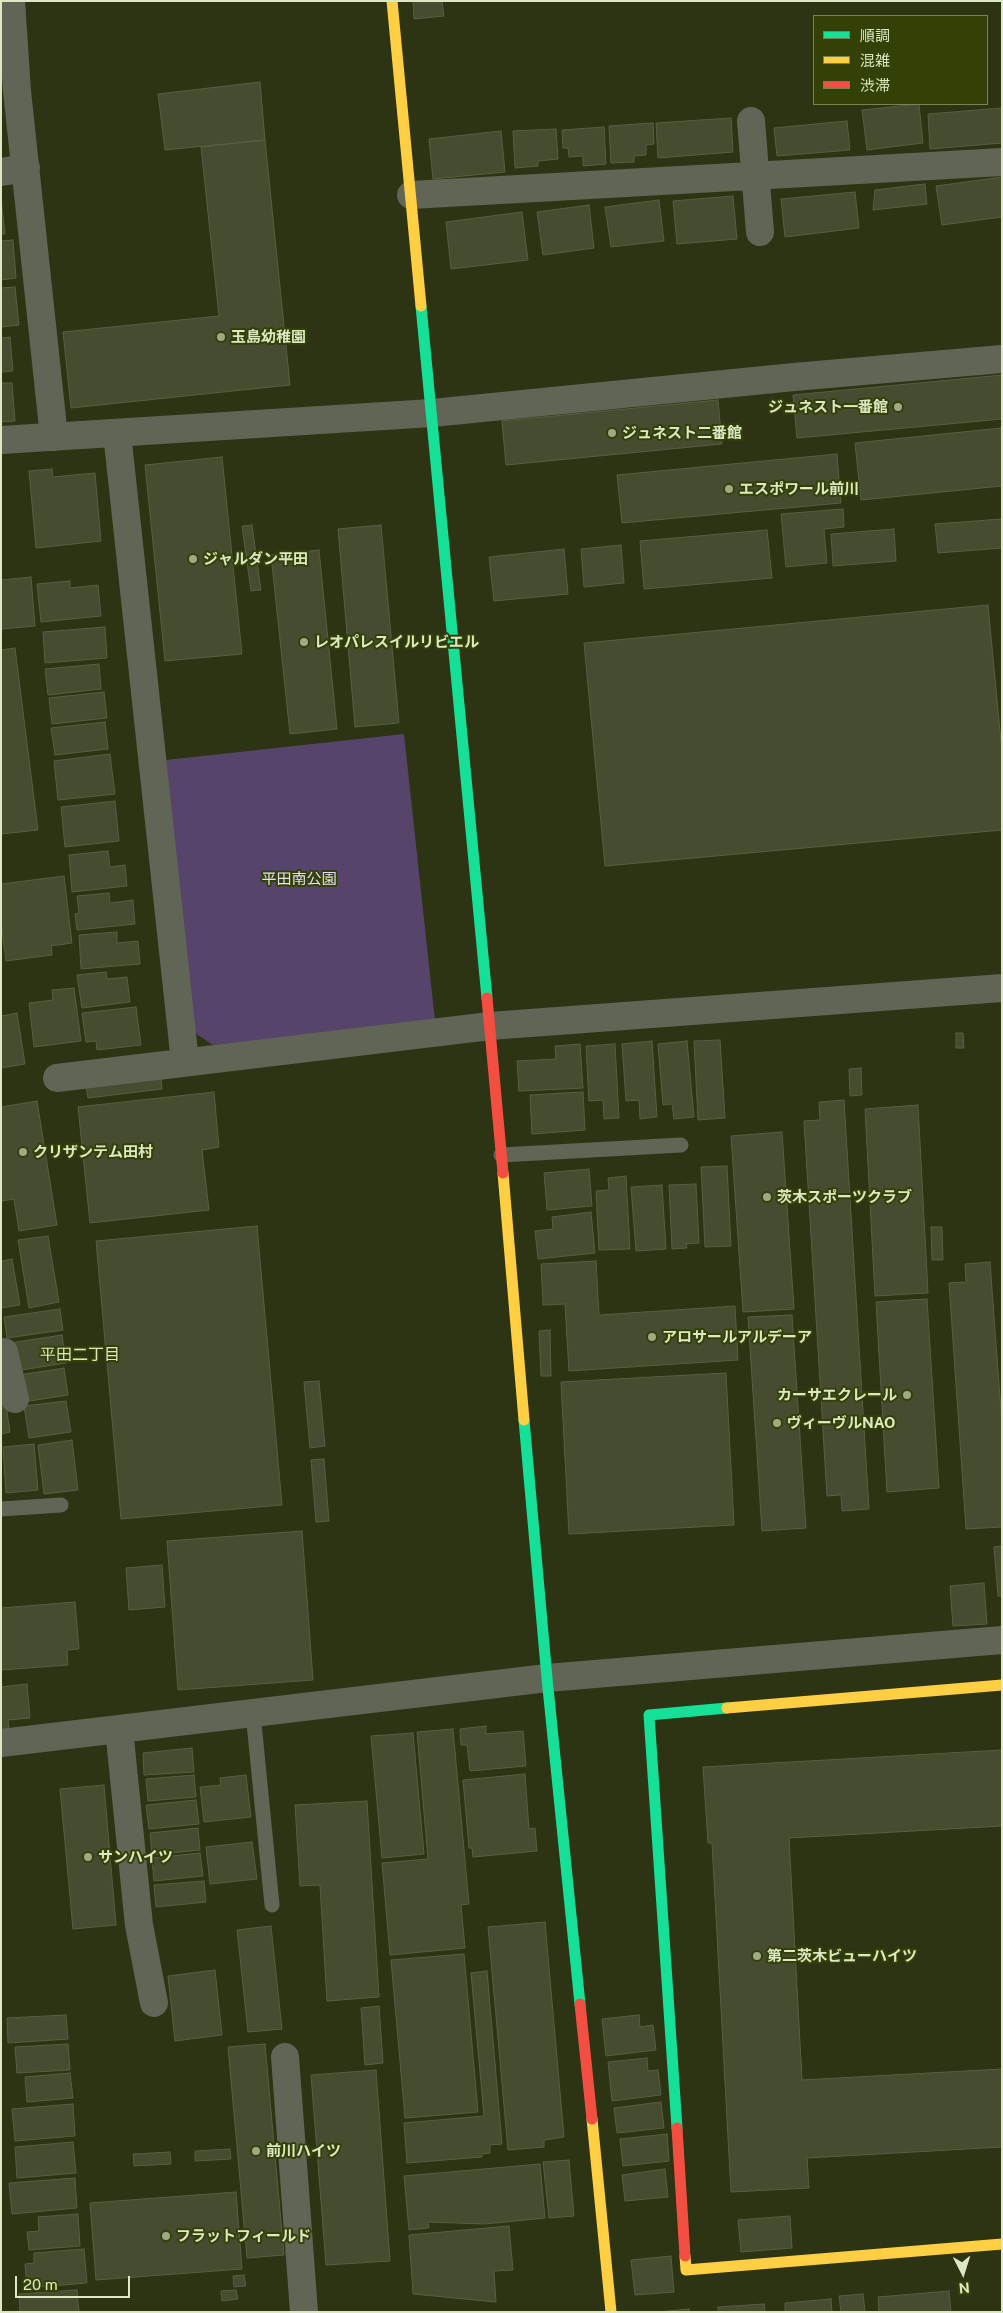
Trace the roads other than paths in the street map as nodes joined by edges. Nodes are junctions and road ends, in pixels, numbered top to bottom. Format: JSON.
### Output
{"nodes":[{"id":1,"x":11,"y":1,"type":"edge"},
{"id":2,"x":392,"y":1,"type":"edge"},
{"id":3,"x":751,"y":121,"type":"dead end"},
{"id":4,"x":1002,"y":162,"type":"edge"},
{"id":5,"x":14,"y":170,"type":"edge"},
{"id":6,"x":755,"y":175,"type":"junction"},
{"id":7,"x":411,"y":195,"type":"junction"},
{"id":8,"x":760,"y":232,"type":"dead end"},
{"id":9,"x":1002,"y":359,"type":"edge"},
{"id":10,"x":432,"y":413,"type":"junction"},
{"id":11,"x":117,"y":433,"type":"junction"},
{"id":12,"x":54,"y":437,"type":"junction"},
{"id":13,"x":1,"y":440,"type":"edge"},
{"id":14,"x":1002,"y":988,"type":"edge"},
{"id":15,"x":490,"y":1026,"type":"junction"},
{"id":16,"x":185,"y":1062,"type":"junction"},
{"id":17,"x":57,"y":1078,"type":"dead end"},
{"id":18,"x":681,"y":1145,"type":"dead end"},
{"id":19,"x":501,"y":1155,"type":"junction"},
{"id":20,"x":61,"y":1504,"type":"dead end"},
{"id":21,"x":1,"y":1509,"type":"edge"},
{"id":22,"x":1002,"y":1640,"type":"edge"},
{"id":23,"x":547,"y":1678,"type":"junction"},
{"id":24,"x":1002,"y":1685,"type":"edge"},
{"id":25,"x":252,"y":1713,"type":"junction"},
{"id":26,"x":119,"y":1728,"type":"junction"},
{"id":27,"x":1,"y":1743,"type":"edge"},
{"id":28,"x":272,"y":1905,"type":"dead end"},
{"id":29,"x":154,"y":2003,"type":"dead end"},
{"id":30,"x":285,"y":2057,"type":"dead end"},
{"id":31,"x":1002,"y":2244,"type":"edge"},
{"id":32,"x":304,"y":2312,"type":"edge"},
{"id":33,"x":611,"y":2312,"type":"edge"}],
"edges":[{"from":1,"to":5,"type":"street"},
{"from":2,"to":7,"type":"street"},
{"from":3,"to":6,"type":"street"},
{"from":4,"to":6,"type":"street"},
{"from":5,"to":12,"type":"street"},
{"from":6,"to":7,"type":"street"},
{"from":6,"to":8,"type":"street"},
{"from":7,"to":10,"type":"street"},
{"from":9,"to":10,"type":"street"},
{"from":10,"to":11,"type":"street"},
{"from":10,"to":15,"type":"street"},
{"from":11,"to":12,"type":"street"},
{"from":11,"to":16,"type":"street"},
{"from":12,"to":13,"type":"street"},
{"from":14,"to":15,"type":"street"},
{"from":15,"to":16,"type":"street"},
{"from":15,"to":19,"type":"street"},
{"from":16,"to":17,"type":"street"},
{"from":18,"to":19,"type":"lane"},
{"from":19,"to":23,"type":"street"},
{"from":20,"to":21,"type":"lane"},
{"from":22,"to":23,"type":"street"},
{"from":23,"to":25,"type":"street"},
{"from":23,"to":33,"type":"street"},
{"from":24,"to":31,"type":"street"},
{"from":25,"to":26,"type":"street"},
{"from":25,"to":28,"type":"lane"},
{"from":26,"to":27,"type":"street"},
{"from":26,"to":29,"type":"street"},
{"from":30,"to":32,"type":"street"}]}
